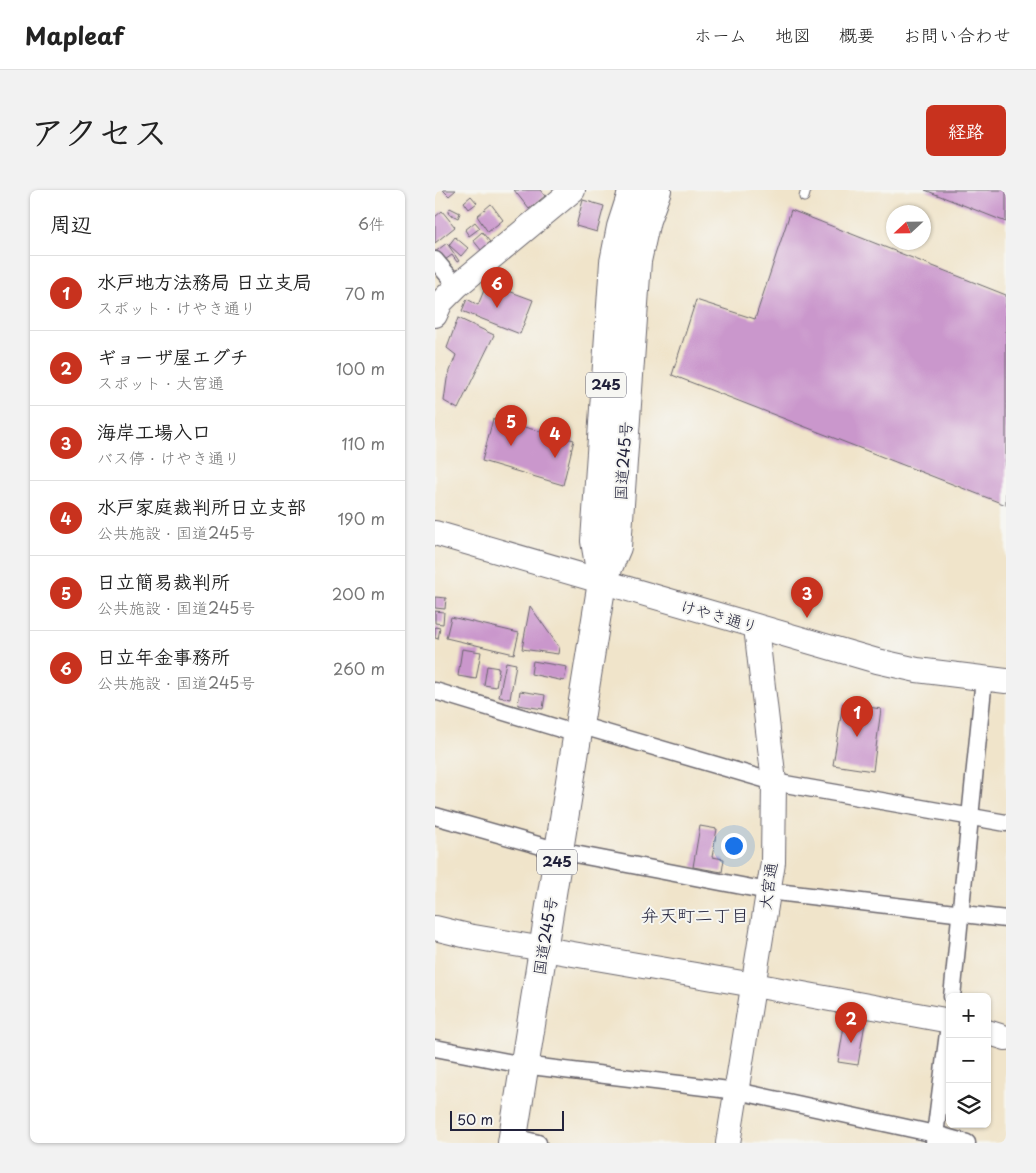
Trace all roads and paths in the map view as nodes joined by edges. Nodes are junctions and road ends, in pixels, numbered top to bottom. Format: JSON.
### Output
{"nodes":[{"id":1,"x":573,"y":190,"type":"edge"},
{"id":2,"x":633,"y":190,"type":"edge"},
{"id":3,"x":657,"y":190,"type":"edge"},
{"id":4,"x":435,"y":260,"type":"edge"},
{"id":5,"x":447,"y":290,"type":"edge"},
{"id":6,"x":435,"y":314,"type":"edge"},
{"id":7,"x":435,"y":534,"type":"edge"},
{"id":8,"x":602,"y":582,"type":"junction"},
{"id":9,"x":756,"y":626,"type":"junction"},
{"id":10,"x":995,"y":679,"type":"edge"},
{"id":11,"x":435,"y":691,"type":"edge"},
{"id":12,"x":578,"y":730,"type":"junction"},
{"id":13,"x":774,"y":782,"type":"junction"},
{"id":14,"x":435,"y":816,"type":"edge"},
{"id":15,"x":971,"y":818,"type":"junction"},
{"id":16,"x":1006,"y":823,"type":"edge"},
{"id":17,"x":559,"y":851,"type":"junction"},
{"id":18,"x":768,"y":891,"type":"junction"},
{"id":19,"x":961,"y":913,"type":"junction"},
{"id":20,"x":1006,"y":919,"type":"edge"},
{"id":21,"x":435,"y":928,"type":"edge"},
{"id":22,"x":542,"y":950,"type":"junction"},
{"id":23,"x":754,"y":985,"type":"junction"},
{"id":24,"x":952,"y":993,"type":"edge"},
{"id":25,"x":946,"y":1020,"type":"edge"},
{"id":26,"x":991,"y":1033,"type":"edge"},
{"id":27,"x":947,"y":1038,"type":"edge"},
{"id":28,"x":1006,"y":1038,"type":"edge"},
{"id":29,"x":435,"y":1048,"type":"edge"},
{"id":30,"x":523,"y":1065,"type":"junction"},
{"id":31,"x":737,"y":1091,"type":"junction"},
{"id":32,"x":935,"y":1138,"type":"edge"},
{"id":33,"x":521,"y":1141,"type":"edge"},
{"id":34,"x":728,"y":1143,"type":"edge"},
{"id":35,"x":967,"y":1143,"type":"edge"}],
"edges":[{"from":1,"to":5,"type":"street"},
{"from":2,"to":8,"type":"highway","name":"国道245号","number":"245"},
{"from":3,"to":8,"type":"highway","name":"国道245号","number":"245"},
{"from":4,"to":5,"type":"street"},
{"from":5,"to":6,"type":"street"},
{"from":7,"to":8,"type":"street","name":"けやき通り"},
{"from":8,"to":9,"type":"street","name":"けやき通り"},
{"from":8,"to":12,"type":"highway","name":"国道245号","number":"245"},
{"from":9,"to":10,"type":"street","name":"けやき通り"},
{"from":9,"to":13,"type":"street","name":"大宮通"},
{"from":10,"to":15,"type":"street"},
{"from":11,"to":12,"type":"street"},
{"from":12,"to":13,"type":"street"},
{"from":12,"to":17,"type":"highway","name":"国道245号","number":"245"},
{"from":13,"to":15,"type":"street"},
{"from":13,"to":18,"type":"street","name":"大宮通"},
{"from":14,"to":17,"type":"street"},
{"from":15,"to":16,"type":"street"},
{"from":15,"to":19,"type":"street"},
{"from":17,"to":18,"type":"street"},
{"from":17,"to":22,"type":"highway","name":"国道245号","number":"245"},
{"from":18,"to":19,"type":"street"},
{"from":18,"to":23,"type":"street","name":"大宮通"},
{"from":19,"to":20,"type":"street"},
{"from":19,"to":24,"type":"street"},
{"from":21,"to":22,"type":"street"},
{"from":22,"to":23,"type":"street"},
{"from":22,"to":30,"type":"highway","name":"国道245号","number":"245"},
{"from":23,"to":25,"type":"street"},
{"from":23,"to":31,"type":"street","name":"大宮通"},
{"from":26,"to":28,"type":"street"},
{"from":27,"to":32,"type":"street"},
{"from":29,"to":30,"type":"street"},
{"from":30,"to":31,"type":"street"},
{"from":30,"to":33,"type":"highway","name":"国道245号","number":"245"},
{"from":31,"to":32,"type":"street"},
{"from":31,"to":34,"type":"street","name":"大宮通"},
{"from":32,"to":35,"type":"street"}]}
